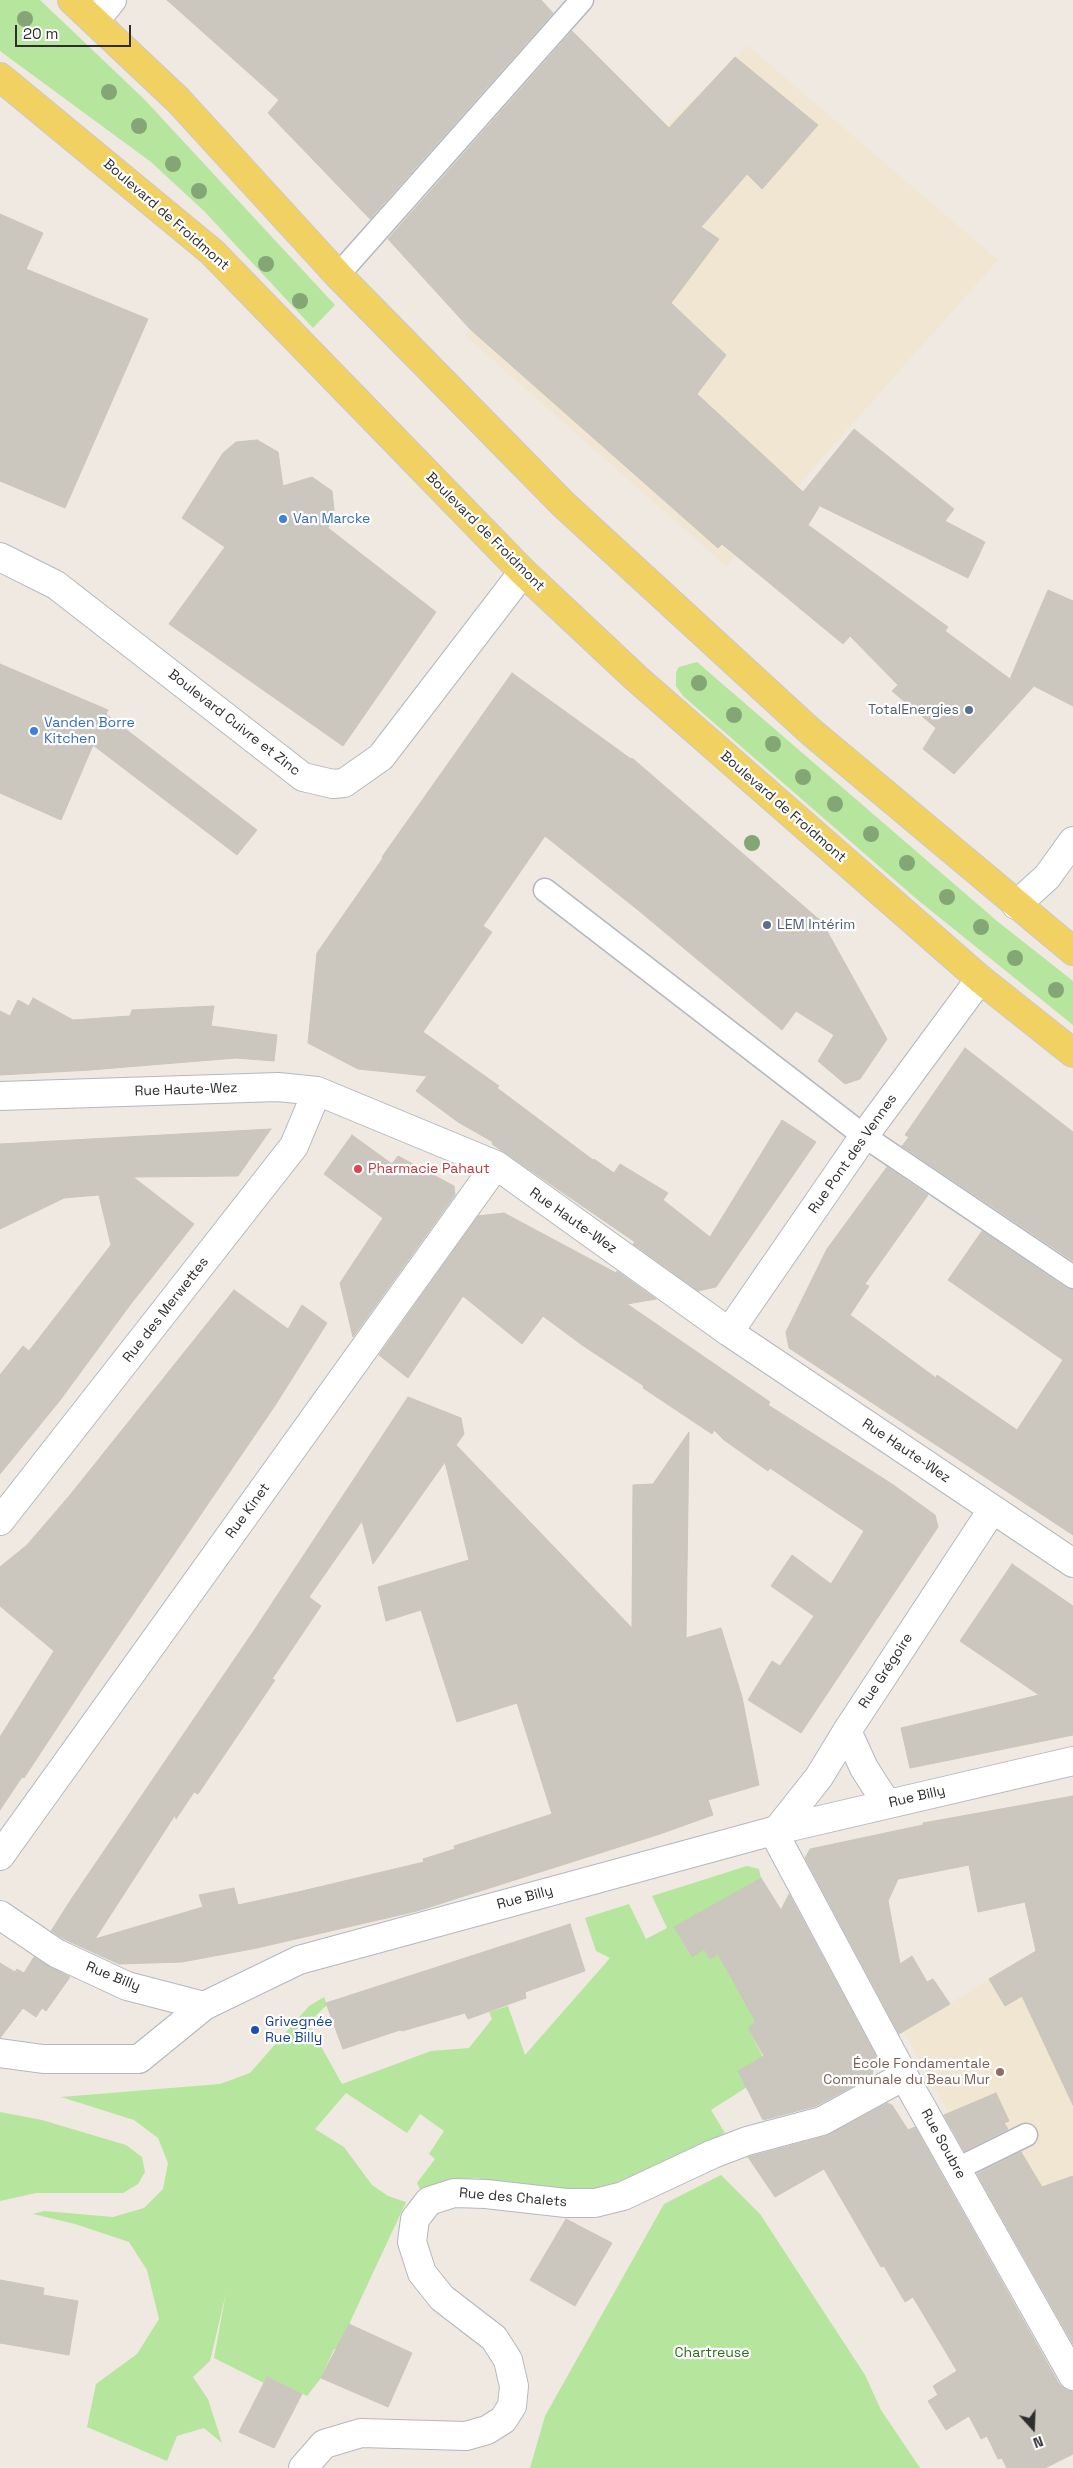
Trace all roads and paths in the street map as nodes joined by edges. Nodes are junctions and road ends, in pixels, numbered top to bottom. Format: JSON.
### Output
{"nodes":[{"id":1,"x":72,"y":0,"type":"edge"},
{"id":2,"x":112,"y":0,"type":"edge"},
{"id":3,"x":582,"y":0,"type":"edge"},
{"id":4,"x":95,"y":21,"type":"junction"},
{"id":5,"x":0,"y":76,"type":"edge"},
{"id":6,"x":338,"y":275,"type":"junction"},
{"id":7,"x":0,"y":557,"type":"edge"},
{"id":8,"x":523,"y":572,"type":"junction"},
{"id":9,"x":1073,"y":841,"type":"edge"},
{"id":10,"x":545,"y":890,"type":"dead end"},
{"id":11,"x":1016,"y":905,"type":"junction"},
{"id":12,"x":1073,"y":950,"type":"edge"},
{"id":13,"x":980,"y":979,"type":"junction"},
{"id":14,"x":1073,"y":1053,"type":"edge"},
{"id":15,"x":317,"y":1091,"type":"junction"},
{"id":16,"x":1,"y":1097,"type":"edge"},
{"id":17,"x":864,"y":1136,"type":"junction"},
{"id":18,"x":496,"y":1165,"type":"junction"},
{"id":19,"x":1073,"y":1277,"type":"edge"},
{"id":20,"x":729,"y":1332,"type":"junction"},
{"id":21,"x":992,"y":1510,"type":"junction"},
{"id":22,"x":0,"y":1520,"type":"edge"},
{"id":23,"x":1073,"y":1563,"type":"edge"},
{"id":24,"x":847,"y":1731,"type":"junction"},
{"id":25,"x":1073,"y":1761,"type":"edge"},
{"id":26,"x":887,"y":1804,"type":"junction"},
{"id":27,"x":775,"y":1830,"type":"junction"},
{"id":28,"x":0,"y":1856,"type":"edge"},
{"id":29,"x":0,"y":1915,"type":"edge"},
{"id":30,"x":204,"y":2006,"type":"junction"},
{"id":31,"x":0,"y":2053,"type":"edge"},
{"id":32,"x":904,"y":2076,"type":"junction"},
{"id":33,"x":1026,"y":2136,"type":"dead end"},
{"id":34,"x":957,"y":2169,"type":"junction"},
{"id":35,"x":1073,"y":2376,"type":"edge"},
{"id":36,"x":303,"y":2468,"type":"edge"}],
"edges":[{"from":1,"to":4,"type":"main road"},
{"from":2,"to":4,"type":"street"},
{"from":3,"to":6,"type":"lane"},
{"from":4,"to":6,"type":"main road"},
{"from":5,"to":8,"type":"main road","name":"Boulevard de Froidmont"},
{"from":6,"to":11,"type":"main road"},
{"from":7,"to":8,"type":"street","name":"Boulevard Cuivre et Zinc"},
{"from":8,"to":13,"type":"main road","name":"Boulevard de Froidmont"},
{"from":9,"to":11,"type":"street"},
{"from":10,"to":17,"type":"lane"},
{"from":11,"to":12,"type":"main road"},
{"from":13,"to":14,"type":"main road","name":"Boulevard de Froidmont"},
{"from":13,"to":17,"type":"street","name":"Rue Pont des Vennes"},
{"from":15,"to":16,"type":"street","name":"Rue Haute-Wez"},
{"from":15,"to":18,"type":"street","name":"Rue Haute-Wez"},
{"from":15,"to":22,"type":"street","name":"Rue des Merwettes"},
{"from":17,"to":19,"type":"lane"},
{"from":17,"to":20,"type":"street","name":"Rue Pont des Vennes"},
{"from":18,"to":20,"type":"street","name":"Rue Haute-Wez"},
{"from":18,"to":28,"type":"street","name":"Rue Kinet"},
{"from":20,"to":21,"type":"street","name":"Rue Haute-Wez"},
{"from":21,"to":23,"type":"street","name":"Rue Haute-Wez"},
{"from":21,"to":24,"type":"street","name":"Rue Grégoire"},
{"from":24,"to":26,"type":"street"},
{"from":24,"to":27,"type":"street","name":"Rue Grégoire"},
{"from":25,"to":26,"type":"street","name":"Rue Billy"},
{"from":26,"to":27,"type":"street","name":"Rue Billy"},
{"from":27,"to":30,"type":"street","name":"Rue Billy"},
{"from":27,"to":32,"type":"street","name":"Rue Soubre"},
{"from":29,"to":30,"type":"street","name":"Rue Billy"},
{"from":30,"to":31,"type":"street"},
{"from":32,"to":34,"type":"street","name":"Rue Soubre"},
{"from":32,"to":36,"type":"street","name":"Rue des Chalets"},
{"from":33,"to":34,"type":"lane"},
{"from":34,"to":35,"type":"street","name":"Rue Soubre"}]}
